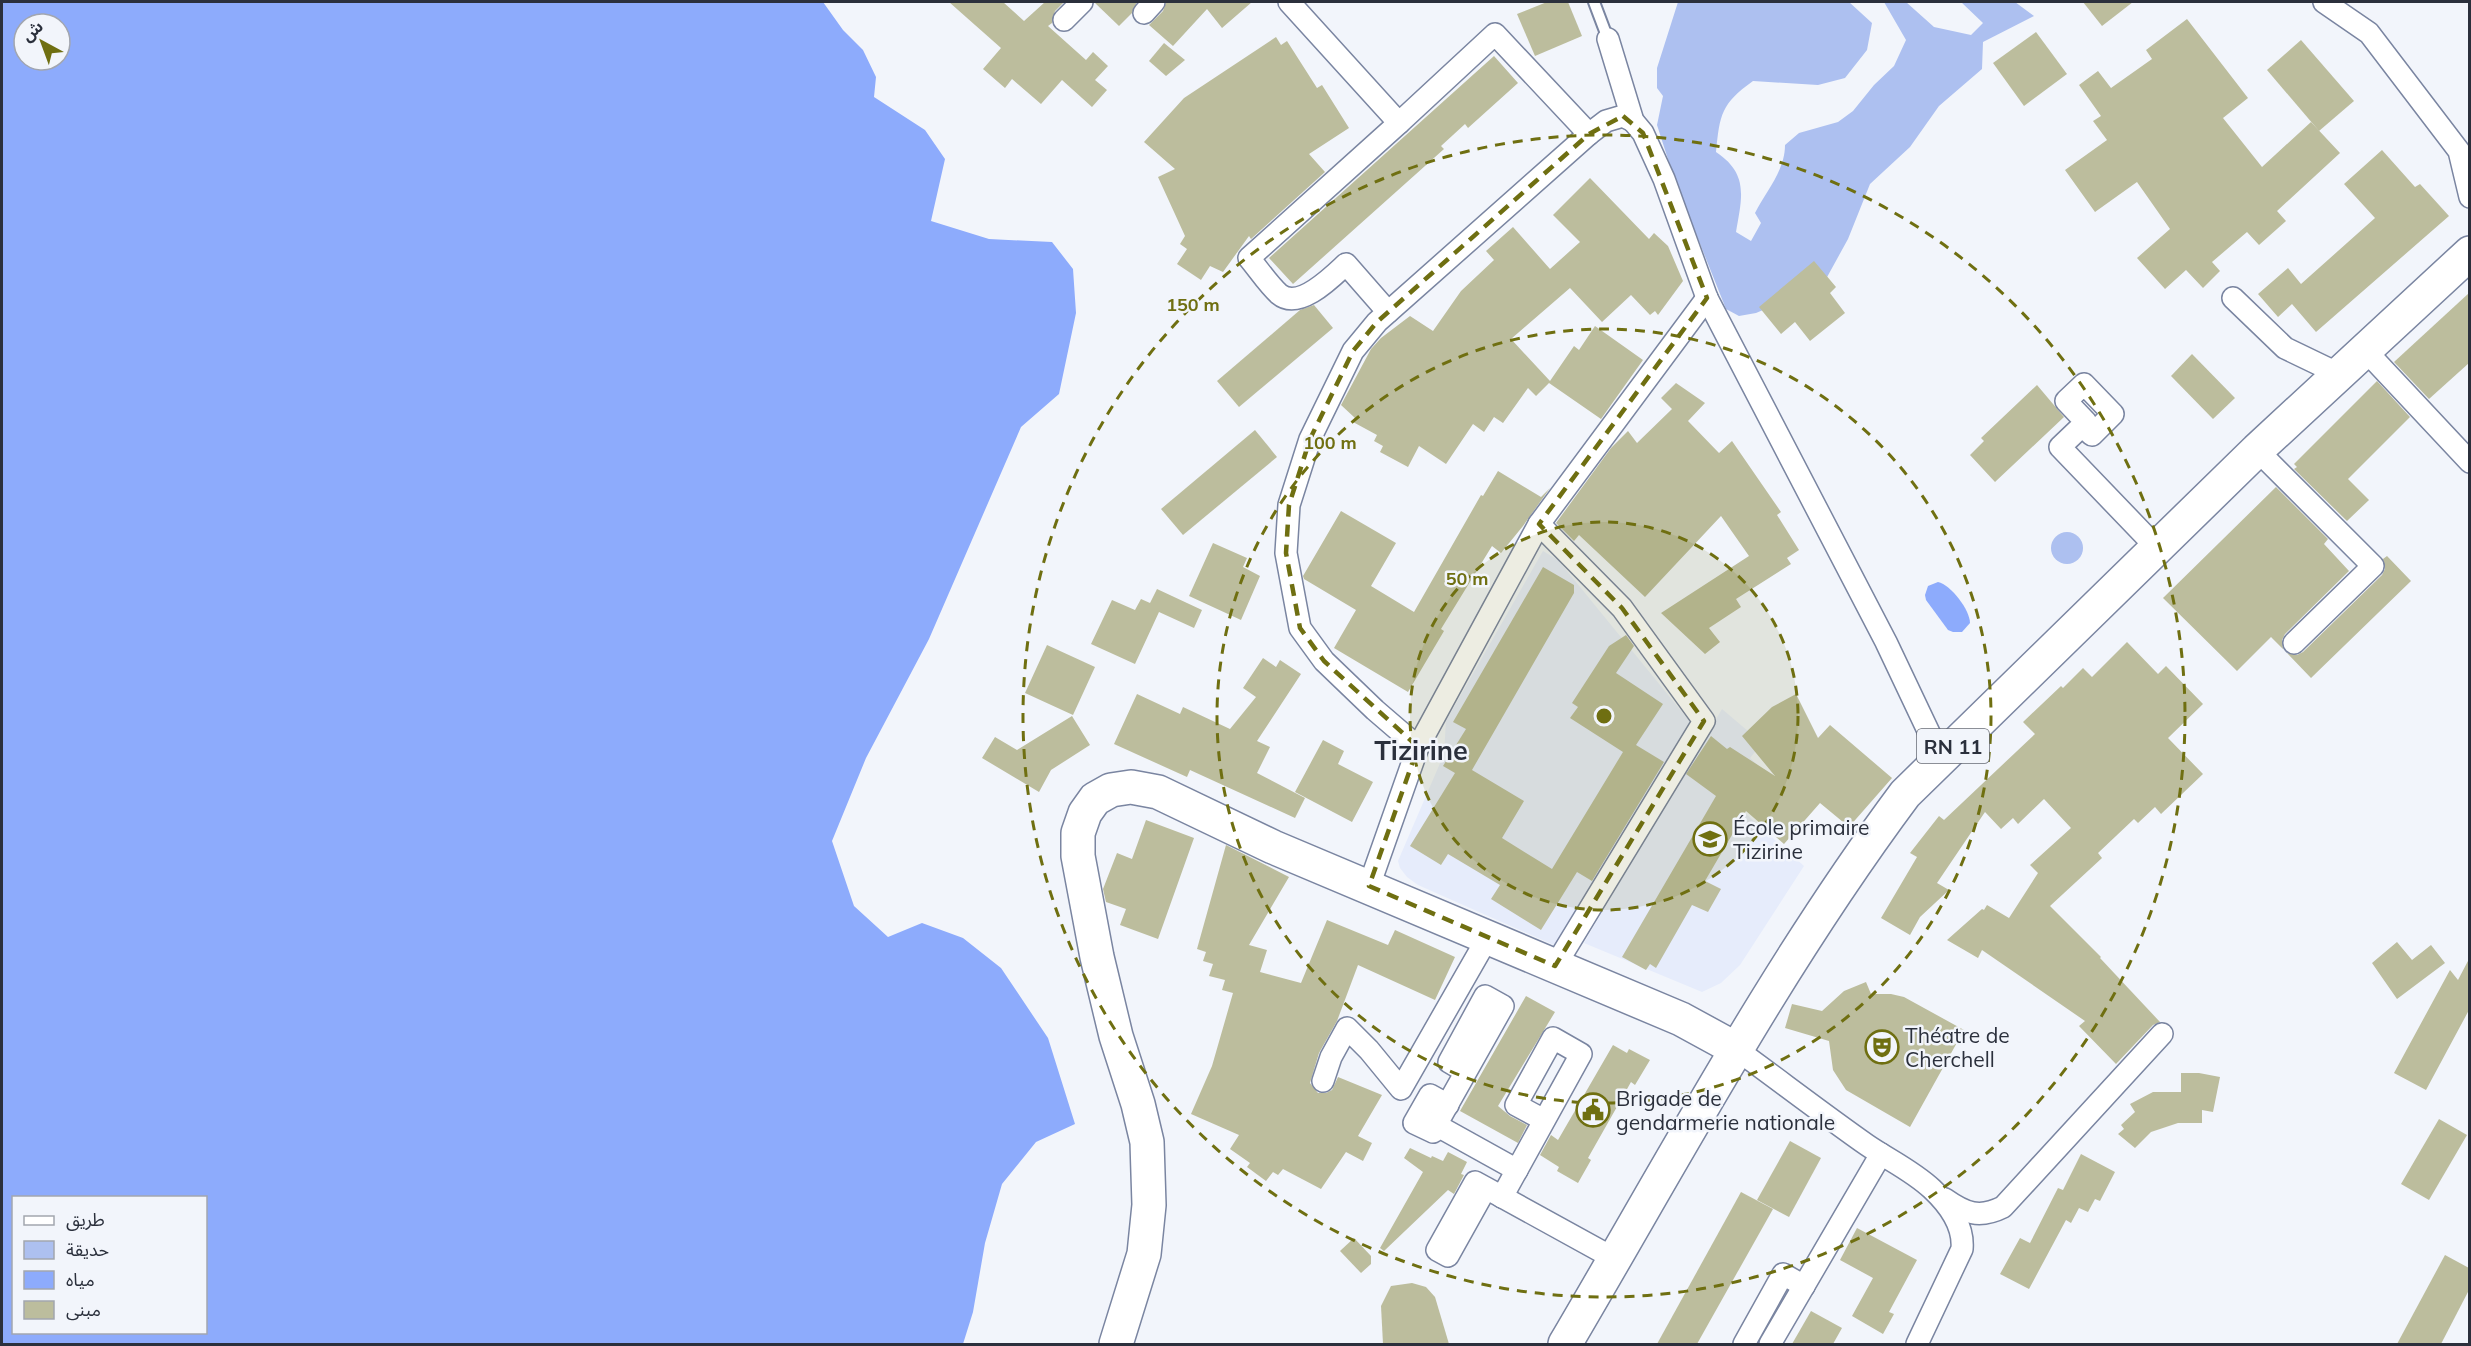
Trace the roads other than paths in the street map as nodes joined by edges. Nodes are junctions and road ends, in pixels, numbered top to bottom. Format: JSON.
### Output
{"nodes":[{"id":1,"x":1082,"y":2,"type":"edge"},
{"id":2,"x":1288,"y":2,"type":"edge"},
{"id":3,"x":1594,"y":2,"type":"edge"},
{"id":4,"x":2324,"y":2,"type":"edge"},
{"id":5,"x":1064,"y":20,"type":"dead end"},
{"id":6,"x":1608,"y":39,"type":"joint"},
{"id":7,"x":1633,"y":121,"type":"junction"},
{"id":8,"x":1399,"y":123,"type":"junction"},
{"id":9,"x":1589,"y":134,"type":"junction"},
{"id":10,"x":2469,"y":197,"type":"edge"},
{"id":11,"x":2467,"y":260,"type":"edge"},
{"id":12,"x":1707,"y":298,"type":"junction"},
{"id":13,"x":2233,"y":298,"type":"dead end"},
{"id":14,"x":1388,"y":312,"type":"junction"},
{"id":15,"x":2365,"y":350,"type":"junction"},
{"id":16,"x":2339,"y":374,"type":"junction"},
{"id":17,"x":2082,"y":426,"type":"dead end"},
{"id":18,"x":2257,"y":450,"type":"junction"},
{"id":19,"x":2469,"y":462,"type":"edge"},
{"id":20,"x":1539,"y":524,"type":"junction"},
{"id":21,"x":2157,"y":548,"type":"junction"},
{"id":22,"x":2294,"y":643,"type":"dead end"},
{"id":23,"x":1418,"y":747,"type":"junction"},
{"id":24,"x":1941,"y":758,"type":"junction"},
{"id":25,"x":1369,"y":886,"type":"junction"},
{"id":26,"x":1488,"y":937,"type":"junction"},
{"id":27,"x":1555,"y":966,"type":"junction"},
{"id":28,"x":2162,"y":1034,"type":"dead end"},
{"id":29,"x":1736,"y":1049,"type":"junction"},
{"id":30,"x":1466,"y":1072,"type":"dead end"},
{"id":31,"x":1323,"y":1081,"type":"dead end"},
{"id":32,"x":1544,"y":1120,"type":"dead end"},
{"id":33,"x":1881,"y":1154,"type":"junction"},
{"id":34,"x":1517,"y":1170,"type":"junction"},
{"id":35,"x":1933,"y":1190,"type":"junction"},
{"id":36,"x":2003,"y":1207,"type":"junction"},
{"id":37,"x":1958,"y":1258,"type":"junction"},
{"id":38,"x":1615,"y":1260,"type":"junction"},
{"id":39,"x":1804,"y":1286,"type":"junction"},
{"id":40,"x":1116,"y":1344,"type":"edge"},
{"id":41,"x":1565,"y":1344,"type":"edge"},
{"id":42,"x":1744,"y":1344,"type":"edge"},
{"id":43,"x":1770,"y":1344,"type":"edge"},
{"id":44,"x":1917,"y":1344,"type":"edge"}],
"edges":[{"from":1,"to":5,"type":"street"},
{"from":2,"to":8,"type":"street"},
{"from":3,"to":6,"type":"lane"},
{"from":4,"to":10,"type":"street"},
{"from":6,"to":7,"type":"street"},
{"from":7,"to":9,"type":"street"},
{"from":7,"to":12,"type":"street"},
{"from":8,"to":9,"type":"street"},
{"from":8,"to":14,"type":"street"},
{"from":9,"to":14,"type":"street"},
{"from":11,"to":15,"type":"main road","number":"RN 11"},
{"from":12,"to":20,"type":"street"},
{"from":12,"to":24,"type":"street"},
{"from":13,"to":16,"type":"street"},
{"from":14,"to":23,"type":"street"},
{"from":15,"to":16,"type":"main road","number":"RN 11"},
{"from":15,"to":19,"type":"street"},
{"from":16,"to":18,"type":"main road","number":"RN 11"},
{"from":17,"to":21,"type":"street"},
{"from":18,"to":21,"type":"main road","number":"RN 11"},
{"from":18,"to":22,"type":"street"},
{"from":20,"to":23,"type":"street"},
{"from":20,"to":27,"type":"street"},
{"from":21,"to":24,"type":"main road","number":"RN 11"},
{"from":23,"to":25,"type":"street"},
{"from":24,"to":29,"type":"main road","number":"RN 11"},
{"from":25,"to":26,"type":"main road"},
{"from":25,"to":40,"type":"main road"},
{"from":26,"to":27,"type":"main road"},
{"from":26,"to":31,"type":"street"},
{"from":27,"to":29,"type":"main road"},
{"from":28,"to":36,"type":"street"},
{"from":29,"to":33,"type":"street"},
{"from":29,"to":38,"type":"main road","number":"RN 11"},
{"from":30,"to":34,"type":"street"},
{"from":32,"to":34,"type":"street"},
{"from":33,"to":35,"type":"street"},
{"from":33,"to":39,"type":"street"},
{"from":34,"to":38,"type":"street"},
{"from":35,"to":36,"type":"street"},
{"from":35,"to":37,"type":"street"},
{"from":36,"to":37,"type":"street"},
{"from":37,"to":44,"type":"street"},
{"from":38,"to":41,"type":"main road","number":"RN 11"},
{"from":39,"to":42,"type":"street"},
{"from":39,"to":43,"type":"street"}]}
